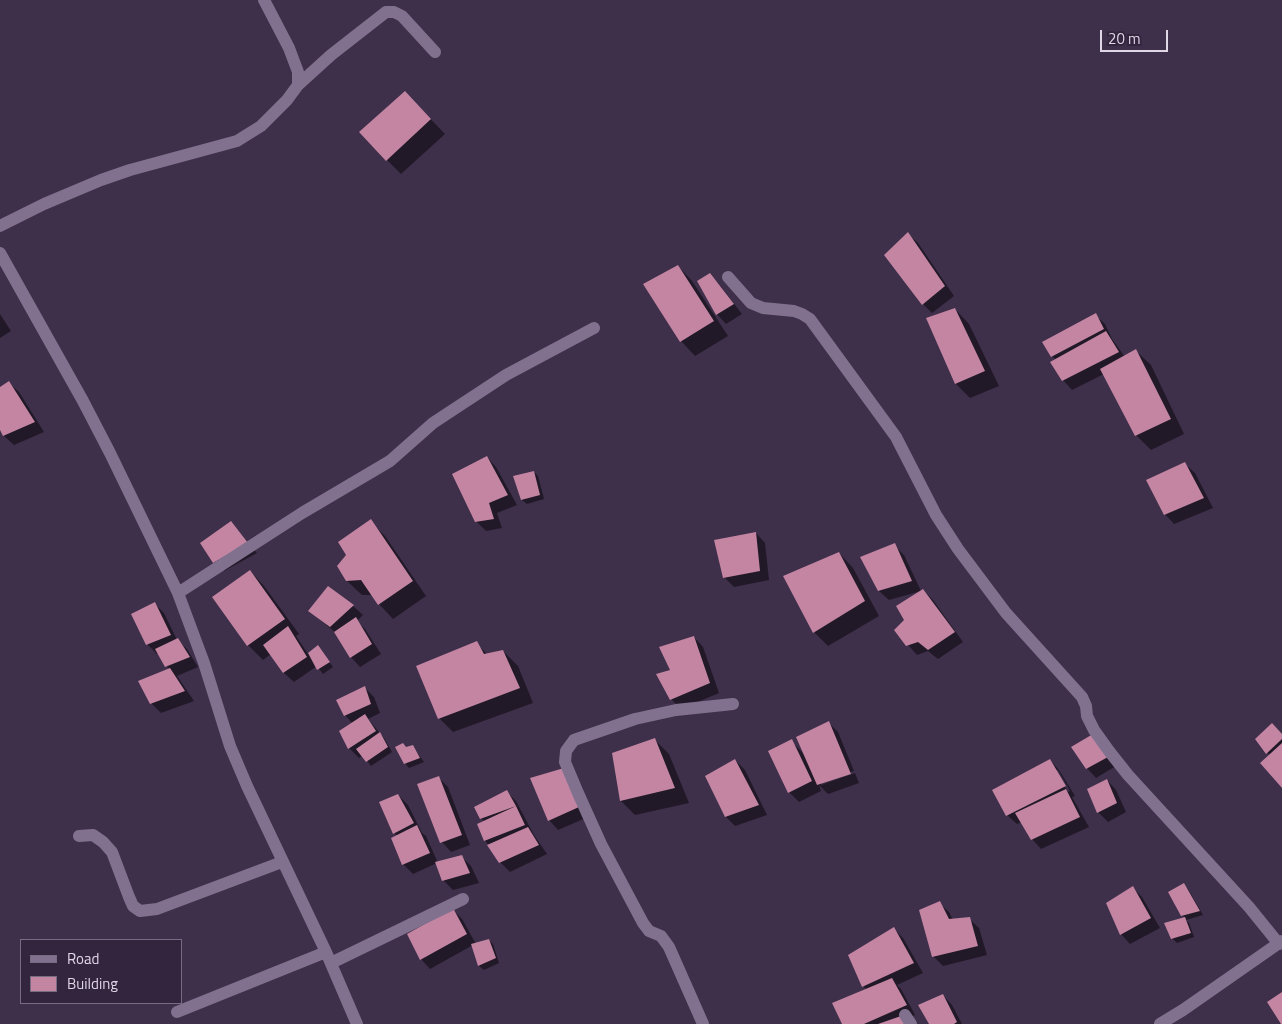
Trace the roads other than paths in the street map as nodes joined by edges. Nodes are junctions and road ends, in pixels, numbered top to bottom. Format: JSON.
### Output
{"nodes":[{"id":1,"x":264,"y":0,"type":"edge"},
{"id":2,"x":435,"y":52,"type":"dead end"},
{"id":3,"x":298,"y":85,"type":"junction"},
{"id":4,"x":0,"y":226,"type":"edge"},
{"id":5,"x":0,"y":253,"type":"edge"},
{"id":6,"x":728,"y":278,"type":"dead end"},
{"id":7,"x":594,"y":328,"type":"dead end"},
{"id":8,"x":178,"y":593,"type":"junction"},
{"id":9,"x":733,"y":704,"type":"dead end"},
{"id":10,"x":78,"y":836,"type":"dead end"},
{"id":11,"x":282,"y":862,"type":"junction"},
{"id":12,"x":463,"y":899,"type":"dead end"},
{"id":13,"x":1280,"y":942,"type":"edge"},
{"id":14,"x":328,"y":958,"type":"junction"},
{"id":15,"x":177,"y":1012,"type":"dead end"},
{"id":16,"x":357,"y":1024,"type":"edge"},
{"id":17,"x":703,"y":1024,"type":"edge"},
{"id":18,"x":1160,"y":1024,"type":"edge"}],
"edges":[{"from":1,"to":3,"type":"street"},
{"from":2,"to":3,"type":"street"},
{"from":3,"to":4,"type":"street"},
{"from":5,"to":8,"type":"street"},
{"from":6,"to":13,"type":"street"},
{"from":7,"to":8,"type":"street"},
{"from":8,"to":11,"type":"street"},
{"from":9,"to":17,"type":"street"},
{"from":10,"to":11,"type":"street"},
{"from":11,"to":14,"type":"street"},
{"from":12,"to":14,"type":"street"},
{"from":13,"to":18,"type":"street"},
{"from":14,"to":15,"type":"street"},
{"from":14,"to":16,"type":"street"}]}
